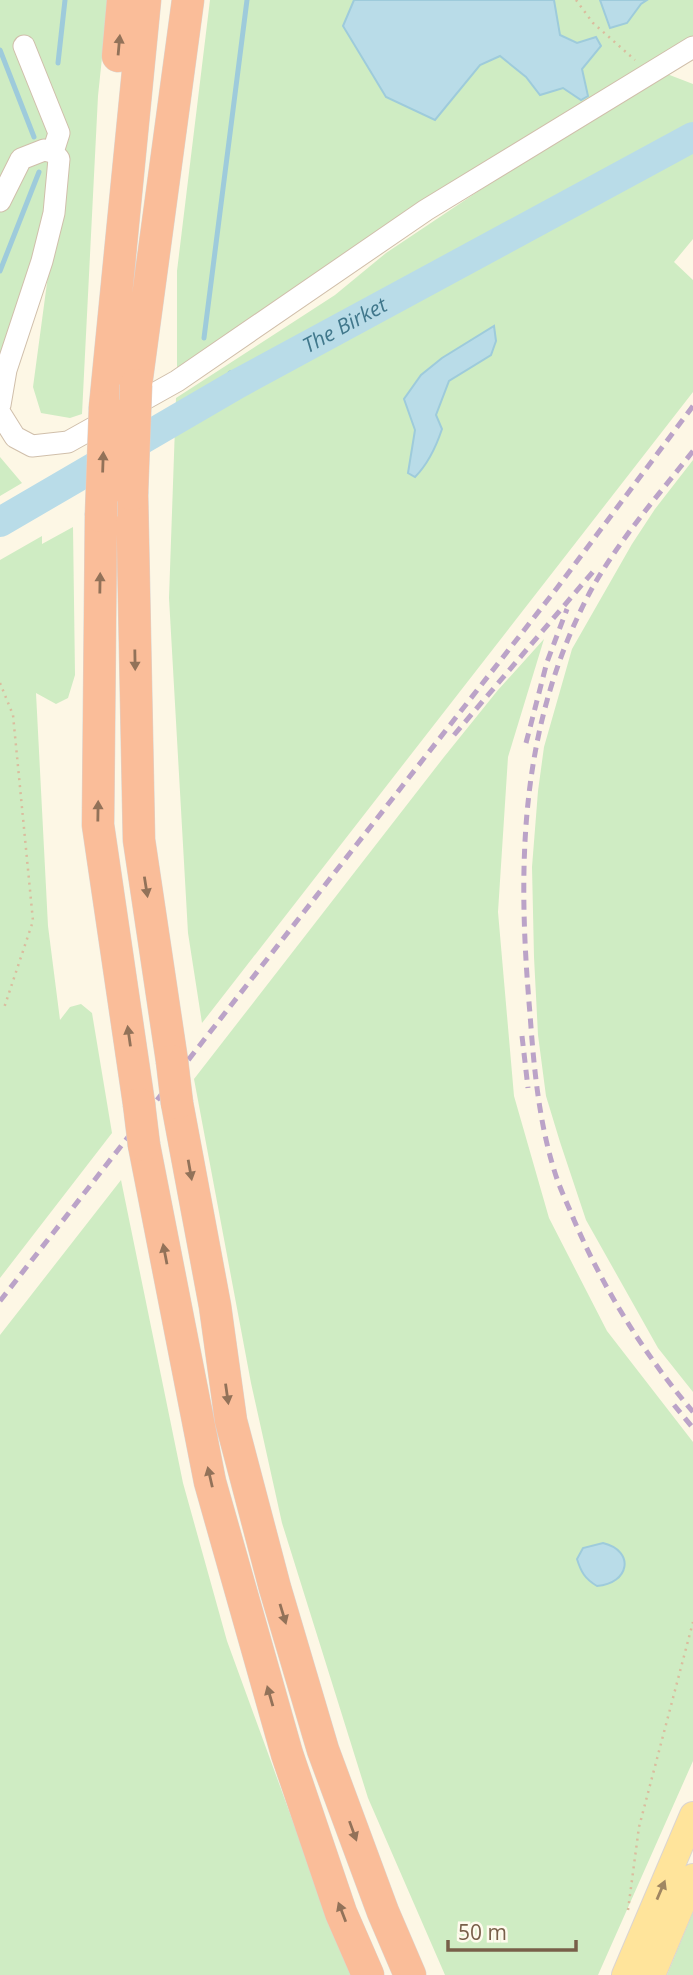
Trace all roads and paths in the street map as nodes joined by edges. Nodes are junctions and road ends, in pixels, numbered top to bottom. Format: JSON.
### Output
{"nodes":[{"id":1,"x":123,"y":0,"type":"edge"},
{"id":2,"x":145,"y":0,"type":"edge"},
{"id":3,"x":165,"y":0,"type":"edge"},
{"id":4,"x":188,"y":0,"type":"edge"},
{"id":5,"x":576,"y":0,"type":"edge"},
{"id":6,"x":24,"y":46,"type":"dead end"},
{"id":7,"x":693,"y":47,"type":"edge"},
{"id":8,"x":645,"y":74,"type":"junction"},
{"id":9,"x":53,"y":152,"type":"junction"},
{"id":10,"x":0,"y":201,"type":"edge"},
{"id":11,"x":136,"y":385,"type":"junction"},
{"id":12,"x":0,"y":405,"type":"edge"},
{"id":13,"x":105,"y":407,"type":"junction"},
{"id":14,"x":0,"y":413,"type":"edge"},
{"id":15,"x":0,"y":683,"type":"edge"},
{"id":16,"x":4,"y":1008,"type":"dead end"},
{"id":17,"x":693,"y":1622,"type":"edge"},
{"id":18,"x":693,"y":1815,"type":"edge"},
{"id":19,"x":693,"y":1877,"type":"edge"},
{"id":20,"x":627,"y":1915,"type":"dead end"},
{"id":21,"x":368,"y":1975,"type":"edge"},
{"id":22,"x":410,"y":1975,"type":"edge"},
{"id":23,"x":625,"y":1975,"type":"edge"},
{"id":24,"x":652,"y":1975,"type":"edge"}],
"edges":[{"from":13,"to":1,"type":"highway","one_way":true},
{"from":2,"to":13,"type":"highway"},
{"from":3,"to":11,"type":"highway"},
{"from":4,"to":11,"type":"highway"},
{"from":5,"to":8,"type":"path"},
{"from":6,"to":9,"type":"lane"},
{"from":7,"to":8,"type":"lane"},
{"from":8,"to":14,"type":"lane"},
{"from":9,"to":10,"type":"lane"},
{"from":9,"to":12,"type":"lane"},
{"from":11,"to":22,"type":"highway","one_way":true,"bridge":true},
{"from":21,"to":13,"type":"highway","one_way":true,"bridge":true},
{"from":15,"to":16,"type":"path"},
{"from":17,"to":20,"type":"path"},
{"from":23,"to":18,"type":"main road","one_way":true},
{"from":19,"to":24,"type":"main road"}]}
